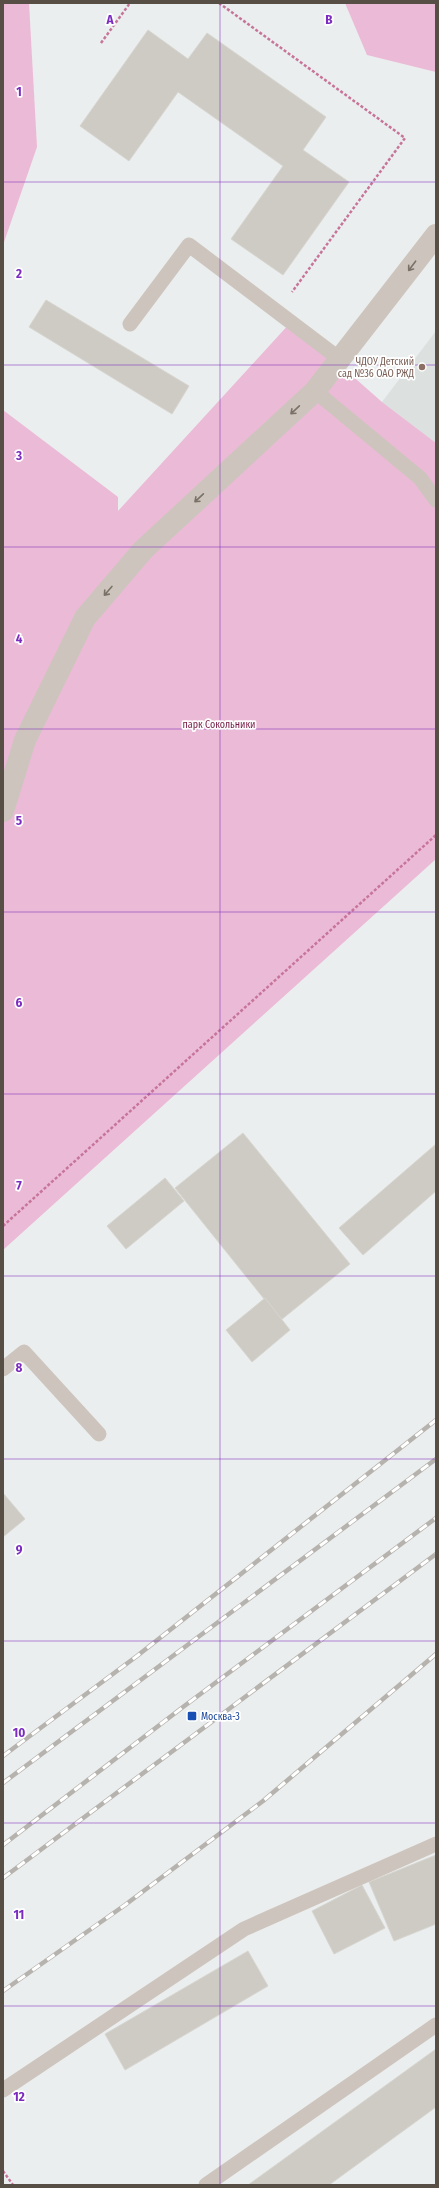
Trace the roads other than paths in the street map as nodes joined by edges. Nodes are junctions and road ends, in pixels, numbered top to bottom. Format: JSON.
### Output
{"nodes":[{"id":1,"x":436,"y":235,"type":"edge"},
{"id":2,"x":130,"y":324,"type":"dead end"},
{"id":3,"x":342,"y":360,"type":"junction"},
{"id":4,"x":315,"y":391,"type":"junction"},
{"id":5,"x":436,"y":500,"type":"edge"},
{"id":6,"x":3,"y":811,"type":"edge"},
{"id":7,"x":3,"y":1369,"type":"edge"},
{"id":8,"x":99,"y":1434,"type":"dead end"},
{"id":9,"x":436,"y":1844,"type":"edge"},
{"id":10,"x":436,"y":2025,"type":"edge"},
{"id":11,"x":3,"y":2090,"type":"edge"},
{"id":12,"x":206,"y":2185,"type":"edge"}],
"edges":[{"from":1,"to":3,"type":"street","one_way":true},
{"from":2,"to":3,"type":"lane"},
{"from":3,"to":4,"type":"street"},
{"from":4,"to":5,"type":"lane"},
{"from":4,"to":6,"type":"street","one_way":true},
{"from":7,"to":8,"type":"lane"},
{"from":9,"to":11,"type":"lane"},
{"from":10,"to":12,"type":"lane"}]}
